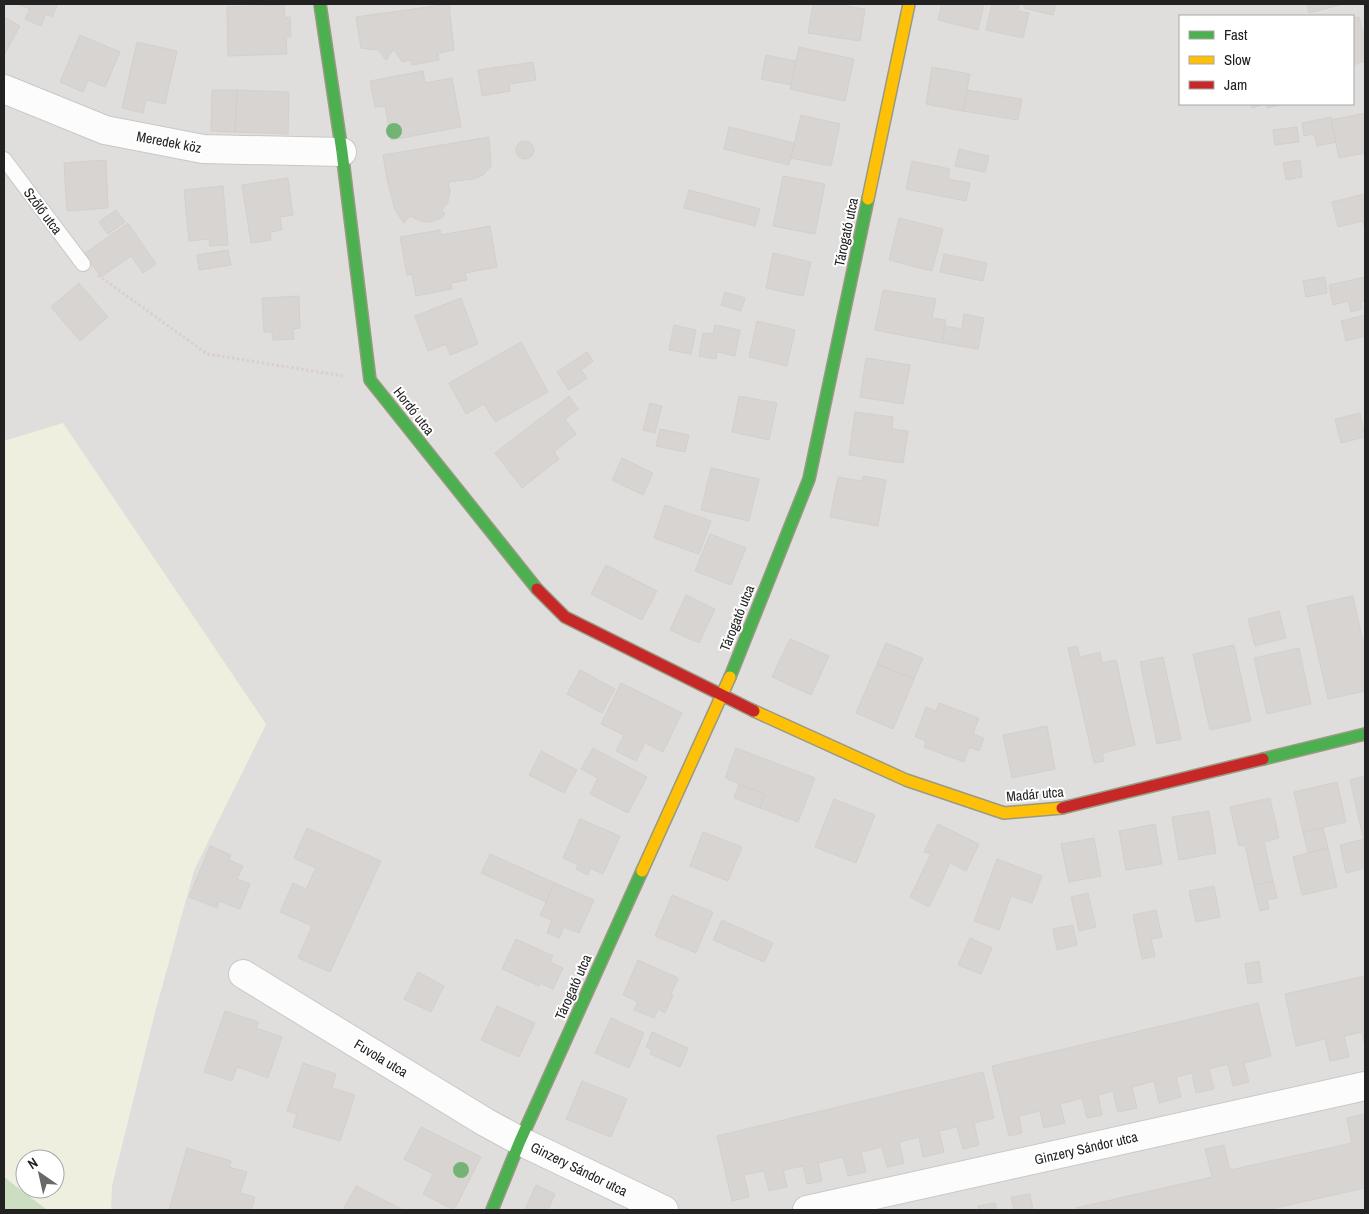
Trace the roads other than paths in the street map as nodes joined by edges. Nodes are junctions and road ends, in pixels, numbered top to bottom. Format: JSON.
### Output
{"nodes":[{"id":1,"x":320,"y":4,"type":"edge"},
{"id":2,"x":909,"y":4,"type":"edge"},
{"id":3,"x":4,"y":89,"type":"edge"},
{"id":4,"x":342,"y":152,"type":"junction"},
{"id":5,"x":4,"y":159,"type":"edge"},
{"id":6,"x":83,"y":264,"type":"road end"},
{"id":7,"x":722,"y":696,"type":"junction"},
{"id":8,"x":1365,"y":734,"type":"edge"},
{"id":9,"x":243,"y":974,"type":"dead end"},
{"id":10,"x":1365,"y":1086,"type":"edge"},
{"id":11,"x":520,"y":1140,"type":"junction"},
{"id":12,"x":492,"y":1210,"type":"edge"},
{"id":13,"x":664,"y":1210,"type":"edge"},
{"id":14,"x":807,"y":1210,"type":"edge"}],
"edges":[{"from":1,"to":4,"type":"street"},
{"from":2,"to":7,"type":"street","name":"Tárogató utca"},
{"from":3,"to":4,"type":"street","name":"Meredek köz"},
{"from":4,"to":7,"type":"street","name":"Hordó utca"},
{"from":5,"to":6,"type":"lane","name":"Szőlő utca"},
{"from":7,"to":8,"type":"street","name":"Madár utca"},
{"from":7,"to":11,"type":"street","name":"Tárogató utca"},
{"from":9,"to":11,"type":"street","name":"Fuvola utca"},
{"from":10,"to":14,"type":"street","name":"Ginzery Sándor utca"},
{"from":11,"to":12,"type":"street","name":"Tárogató utca"},
{"from":11,"to":13,"type":"street","name":"Ginzery Sándor utca"}]}
